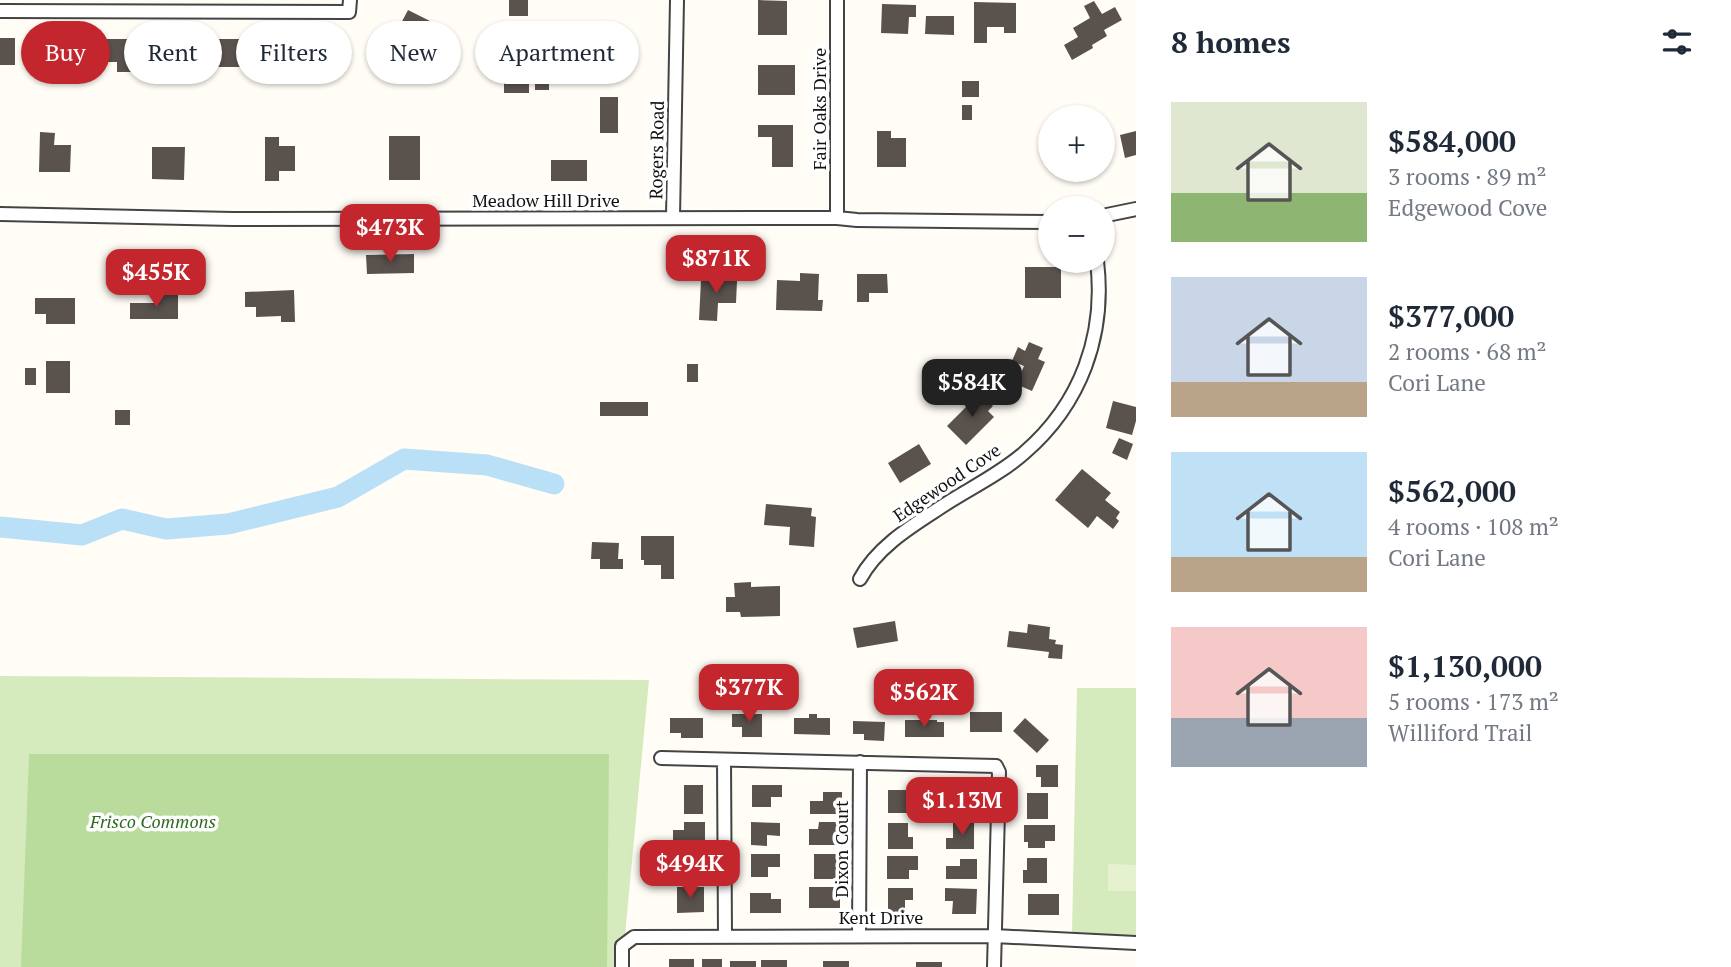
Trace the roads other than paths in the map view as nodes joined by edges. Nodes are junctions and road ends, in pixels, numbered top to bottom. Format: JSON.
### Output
{"nodes":[{"id":1,"x":677,"y":0,"type":"edge"},
{"id":2,"x":837,"y":0,"type":"edge"},
{"id":3,"x":350,"y":6,"type":"edge"},
{"id":4,"x":0,"y":10,"type":"edge"},
{"id":5,"x":1136,"y":209,"type":"edge"},
{"id":6,"x":1115,"y":213,"type":"edge"},
{"id":7,"x":0,"y":214,"type":"edge"},
{"id":8,"x":673,"y":217,"type":"junction"},
{"id":9,"x":837,"y":218,"type":"junction"},
{"id":10,"x":1038,"y":222,"type":"edge"},
{"id":11,"x":1097,"y":273,"type":"edge"},
{"id":12,"x":860,"y":579,"type":"dead end"},
{"id":13,"x":661,"y":758,"type":"dead end"},
{"id":14,"x":724,"y":760,"type":"junction"},
{"id":15,"x":860,"y":762,"type":"junction"},
{"id":16,"x":725,"y":936,"type":"junction"},
{"id":17,"x":859,"y":936,"type":"junction"},
{"id":18,"x":994,"y":936,"type":"junction"},
{"id":19,"x":1136,"y":943,"type":"edge"},
{"id":20,"x":622,"y":967,"type":"edge"},
{"id":21,"x":994,"y":967,"type":"edge"}],
"edges":[{"from":1,"to":8,"type":"street","name":"Rogers Road"},
{"from":2,"to":9,"type":"street","name":"Fair Oaks Drive"},
{"from":3,"to":4,"type":"street"},
{"from":5,"to":6,"type":"street"},
{"from":7,"to":8,"type":"street","name":"Meadow Hill Drive"},
{"from":8,"to":9,"type":"street","name":"Meadow Hill Drive"},
{"from":9,"to":10,"type":"street","name":"Meadow Hill Drive"},
{"from":11,"to":12,"type":"street","name":"Edgewood Cove"},
{"from":13,"to":14,"type":"street"},
{"from":14,"to":15,"type":"street"},
{"from":14,"to":16,"type":"street"},
{"from":15,"to":17,"type":"street","name":"Dixon Court"},
{"from":15,"to":18,"type":"street"},
{"from":16,"to":17,"type":"street","name":"Kent Drive"},
{"from":16,"to":20,"type":"street","name":"Kent Drive"},
{"from":17,"to":18,"type":"street","name":"Kent Drive"},
{"from":18,"to":19,"type":"street","name":"Kent Drive"},
{"from":18,"to":21,"type":"street"}]}
